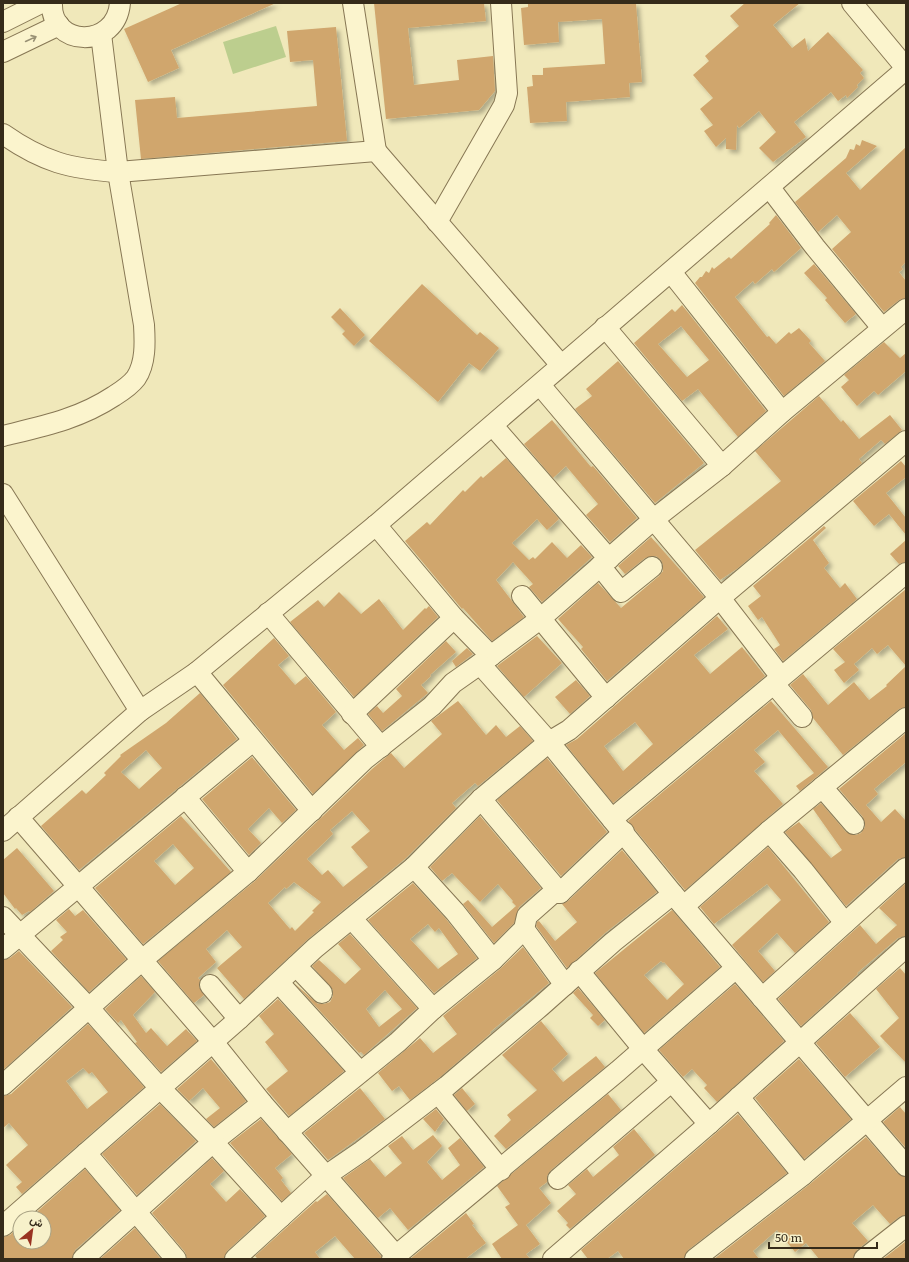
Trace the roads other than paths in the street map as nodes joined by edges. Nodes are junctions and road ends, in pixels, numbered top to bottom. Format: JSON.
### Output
{"nodes":[{"id":1,"x":42,"y":3,"type":"edge"},
{"id":2,"x":52,"y":3,"type":"edge"},
{"id":3,"x":120,"y":3,"type":"edge"},
{"id":4,"x":354,"y":3,"type":"edge"},
{"id":5,"x":501,"y":3,"type":"edge"},
{"id":6,"x":852,"y":3,"type":"edge"},
{"id":7,"x":3,"y":22,"type":"edge"},
{"id":8,"x":59,"y":25,"type":"junction"},
{"id":9,"x":101,"y":34,"type":"junction"},
{"id":10,"x":3,"y":52,"type":"edge"},
{"id":11,"x":906,"y":69,"type":"edge"},
{"id":12,"x":3,"y":134,"type":"edge"},
{"id":13,"x":376,"y":151,"type":"junction"},
{"id":14,"x":118,"y":172,"type":"junction"},
{"id":15,"x":770,"y":188,"type":"junction"},
{"id":16,"x":437,"y":222,"type":"junction"},
{"id":17,"x":671,"y":272,"type":"junction"},
{"id":18,"x":906,"y":309,"type":"edge"},
{"id":19,"x":605,"y":327,"type":"junction"},
{"id":20,"x":882,"y":328,"type":"junction"},
{"id":21,"x":561,"y":365,"type":"junction"},
{"id":22,"x":540,"y":385,"type":"junction"},
{"id":23,"x":782,"y":412,"type":"junction"},
{"id":24,"x":493,"y":426,"type":"junction"},
{"id":25,"x":3,"y":436,"type":"edge"},
{"id":26,"x":906,"y":441,"type":"edge"},
{"id":27,"x":722,"y":466,"type":"junction"},
{"id":28,"x":3,"y":494,"type":"edge"},
{"id":29,"x":654,"y":519,"type":"junction"},
{"id":30,"x":376,"y":526,"type":"junction"},
{"id":31,"x":604,"y":563,"type":"junction"},
{"id":32,"x":652,"y":567,"type":"dead end"},
{"id":33,"x":906,"y":574,"type":"edge"},
{"id":34,"x":522,"y":596,"type":"dead end"},
{"id":35,"x":720,"y":598,"type":"junction"},
{"id":36,"x":268,"y":613,"type":"junction"},
{"id":37,"x":454,"y":618,"type":"junction"},
{"id":38,"x":540,"y":619,"type":"junction"},
{"id":39,"x":485,"y":660,"type":"junction"},
{"id":40,"x":197,"y":672,"type":"junction"},
{"id":41,"x":778,"y":681,"type":"junction"},
{"id":42,"x":606,"y":698,"type":"junction"},
{"id":43,"x":140,"y":711,"type":"junction"},
{"id":44,"x":352,"y":714,"type":"junction"},
{"id":45,"x":802,"y":717,"type":"dead end"},
{"id":46,"x":906,"y":718,"type":"edge"},
{"id":47,"x":253,"y":741,"type":"junction"},
{"id":48,"x":548,"y":742,"type":"junction"},
{"id":49,"x":381,"y":747,"type":"junction"},
{"id":50,"x":822,"y":787,"type":"junction"},
{"id":51,"x":186,"y":798,"type":"junction"},
{"id":52,"x":481,"y":799,"type":"junction"},
{"id":53,"x":312,"y":811,"type":"junction"},
{"id":54,"x":18,"y":817,"type":"junction"},
{"id":55,"x":854,"y":824,"type":"dead end"},
{"id":56,"x":618,"y":825,"type":"junction"},
{"id":57,"x":3,"y":830,"type":"edge"},
{"id":58,"x":769,"y":831,"type":"junction"},
{"id":59,"x":414,"y":867,"type":"junction"},
{"id":60,"x":906,"y":868,"type":"edge"},
{"id":61,"x":248,"y":872,"type":"junction"},
{"id":62,"x":78,"y":887,"type":"junction"},
{"id":63,"x":560,"y":893,"type":"junction"},
{"id":64,"x":678,"y":900,"type":"junction"},
{"id":65,"x":3,"y":917,"type":"edge"},
{"id":66,"x":352,"y":918,"type":"junction"},
{"id":67,"x":845,"y":922,"type":"junction"},
{"id":68,"x":524,"y":929,"type":"junction"},
{"id":69,"x":19,"y":935,"type":"junction"},
{"id":70,"x":3,"y":949,"type":"edge"},
{"id":71,"x":903,"y":956,"type":"edge"},
{"id":72,"x":493,"y":960,"type":"junction"},
{"id":73,"x":141,"y":961,"type":"junction"},
{"id":74,"x":296,"y":966,"type":"junction"},
{"id":75,"x":736,"y":968,"type":"junction"},
{"id":76,"x":572,"y":978,"type":"junction"},
{"id":77,"x":279,"y":983,"type":"junction"},
{"id":78,"x":210,"y":986,"type":"dead end"},
{"id":79,"x":322,"y":993,"type":"dead end"},
{"id":80,"x":762,"y":998,"type":"junction"},
{"id":81,"x":88,"y":1008,"type":"junction"},
{"id":82,"x":433,"y":1009,"type":"junction"},
{"id":83,"x":239,"y":1019,"type":"junction"},
{"id":84,"x":213,"y":1042,"type":"junction"},
{"id":85,"x":799,"y":1043,"type":"junction"},
{"id":86,"x":642,"y":1049,"type":"junction"},
{"id":87,"x":360,"y":1072,"type":"junction"},
{"id":88,"x":7,"y":1075,"type":"edge"},
{"id":89,"x":671,"y":1082,"type":"junction"},
{"id":90,"x":159,"y":1088,"type":"junction"},
{"id":91,"x":906,"y":1088,"type":"edge"},
{"id":92,"x":438,"y":1093,"type":"junction"},
{"id":93,"x":739,"y":1096,"type":"junction"},
{"id":94,"x":262,"y":1103,"type":"junction"},
{"id":95,"x":867,"y":1122,"type":"junction"},
{"id":96,"x":709,"y":1124,"type":"junction"},
{"id":97,"x":287,"y":1132,"type":"junction"},
{"id":98,"x":213,"y":1142,"type":"junction"},
{"id":99,"x":86,"y":1153,"type":"junction"},
{"id":100,"x":906,"y":1166,"type":"edge"},
{"id":101,"x":501,"y":1170,"type":"junction"},
{"id":102,"x":327,"y":1175,"type":"junction"},
{"id":103,"x":803,"y":1175,"type":"junction"},
{"id":104,"x":558,"y":1179,"type":"dead end"},
{"id":105,"x":136,"y":1211,"type":"junction"},
{"id":106,"x":281,"y":1217,"type":"junction"},
{"id":107,"x":3,"y":1226,"type":"edge"},
{"id":108,"x":906,"y":1226,"type":"edge"},
{"id":109,"x":565,"y":1256,"type":"edge"},
{"id":110,"x":396,"y":1258,"type":"edge"},
{"id":111,"x":83,"y":1259,"type":"edge"},
{"id":112,"x":176,"y":1259,"type":"edge"},
{"id":113,"x":235,"y":1259,"type":"edge"},
{"id":114,"x":695,"y":1259,"type":"edge"},
{"id":115,"x":864,"y":1259,"type":"edge"}],
"edges":[{"from":1,"to":7,"type":"street"},
{"from":2,"to":8,"type":"street"},
{"from":3,"to":9,"type":"street"},
{"from":4,"to":13,"type":"street"},
{"from":5,"to":16,"type":"street"},
{"from":6,"to":11,"type":"street"},
{"from":8,"to":9,"type":"street"},
{"from":10,"to":8,"type":"street","one_way":true},
{"from":9,"to":14,"type":"street"},
{"from":11,"to":15,"type":"street"},
{"from":12,"to":14,"type":"street"},
{"from":13,"to":14,"type":"street"},
{"from":13,"to":16,"type":"street"},
{"from":14,"to":25,"type":"street"},
{"from":15,"to":17,"type":"street"},
{"from":15,"to":20,"type":"street"},
{"from":16,"to":21,"type":"street"},
{"from":17,"to":19,"type":"street"},
{"from":17,"to":23,"type":"street"},
{"from":18,"to":20,"type":"street"},
{"from":19,"to":21,"type":"street"},
{"from":19,"to":27,"type":"street"},
{"from":20,"to":23,"type":"street"},
{"from":21,"to":22,"type":"street"},
{"from":22,"to":24,"type":"street"},
{"from":22,"to":29,"type":"street"},
{"from":23,"to":27,"type":"street"},
{"from":24,"to":30,"type":"street"},
{"from":24,"to":31,"type":"street"},
{"from":26,"to":35,"type":"street"},
{"from":27,"to":29,"type":"street"},
{"from":28,"to":43,"type":"street"},
{"from":29,"to":31,"type":"street"},
{"from":29,"to":35,"type":"street"},
{"from":30,"to":36,"type":"street"},
{"from":30,"to":37,"type":"street"},
{"from":31,"to":32,"type":"street"},
{"from":31,"to":38,"type":"street"},
{"from":33,"to":41,"type":"street"},
{"from":34,"to":38,"type":"street"},
{"from":35,"to":41,"type":"street"},
{"from":35,"to":42,"type":"street"},
{"from":36,"to":40,"type":"street"},
{"from":36,"to":44,"type":"street"},
{"from":37,"to":39,"type":"street"},
{"from":37,"to":44,"type":"street"},
{"from":38,"to":39,"type":"street"},
{"from":38,"to":42,"type":"street"},
{"from":39,"to":48,"type":"street"},
{"from":39,"to":49,"type":"street"},
{"from":40,"to":43,"type":"street"},
{"from":40,"to":47,"type":"street"},
{"from":41,"to":45,"type":"street"},
{"from":41,"to":56,"type":"street"},
{"from":42,"to":48,"type":"street"},
{"from":43,"to":54,"type":"street"},
{"from":44,"to":49,"type":"street"},
{"from":46,"to":50,"type":"street"},
{"from":47,"to":51,"type":"street"},
{"from":47,"to":53,"type":"street"},
{"from":48,"to":52,"type":"street"},
{"from":48,"to":56,"type":"street"},
{"from":49,"to":53,"type":"street"},
{"from":50,"to":55,"type":"street"},
{"from":50,"to":58,"type":"street"},
{"from":51,"to":61,"type":"street"},
{"from":51,"to":62,"type":"street"},
{"from":52,"to":59,"type":"street"},
{"from":52,"to":63,"type":"street"},
{"from":53,"to":61,"type":"street"},
{"from":54,"to":57,"type":"street"},
{"from":54,"to":62,"type":"street"},
{"from":56,"to":63,"type":"street"},
{"from":56,"to":64,"type":"street"},
{"from":58,"to":64,"type":"street"},
{"from":58,"to":67,"type":"street"},
{"from":59,"to":66,"type":"street"},
{"from":59,"to":72,"type":"street"},
{"from":60,"to":67,"type":"street"},
{"from":61,"to":73,"type":"street"},
{"from":62,"to":69,"type":"street"},
{"from":62,"to":73,"type":"street"},
{"from":63,"to":68,"type":"street"},
{"from":64,"to":75,"type":"street"},
{"from":64,"to":76,"type":"street"},
{"from":65,"to":69,"type":"street"},
{"from":66,"to":74,"type":"street"},
{"from":66,"to":82,"type":"street"},
{"from":67,"to":80,"type":"street"},
{"from":68,"to":72,"type":"street"},
{"from":68,"to":76,"type":"street"},
{"from":69,"to":70,"type":"street"},
{"from":69,"to":81,"type":"street"},
{"from":71,"to":85,"type":"street"},
{"from":72,"to":82,"type":"street"},
{"from":73,"to":81,"type":"street"},
{"from":73,"to":84,"type":"street"},
{"from":74,"to":77,"type":"street"},
{"from":74,"to":79,"type":"street"},
{"from":75,"to":80,"type":"street"},
{"from":75,"to":86,"type":"street"},
{"from":76,"to":86,"type":"street"},
{"from":76,"to":92,"type":"street"},
{"from":77,"to":83,"type":"street"},
{"from":77,"to":87,"type":"street"},
{"from":78,"to":83,"type":"street"},
{"from":80,"to":85,"type":"street"},
{"from":81,"to":88,"type":"street"},
{"from":81,"to":90,"type":"street"},
{"from":82,"to":87,"type":"street"},
{"from":83,"to":84,"type":"street"},
{"from":84,"to":90,"type":"street"},
{"from":84,"to":94,"type":"street"},
{"from":85,"to":93,"type":"street"},
{"from":85,"to":95,"type":"street"},
{"from":86,"to":89,"type":"street"},
{"from":86,"to":101,"type":"street"},
{"from":87,"to":97,"type":"street"},
{"from":89,"to":96,"type":"street"},
{"from":89,"to":104,"type":"street"},
{"from":90,"to":98,"type":"street"},
{"from":90,"to":99,"type":"street"},
{"from":91,"to":95,"type":"street"},
{"from":92,"to":101,"type":"street"},
{"from":92,"to":102,"type":"street"},
{"from":93,"to":96,"type":"street"},
{"from":93,"to":103,"type":"street"},
{"from":94,"to":97,"type":"street"},
{"from":94,"to":98,"type":"street"},
{"from":95,"to":100,"type":"street"},
{"from":95,"to":103,"type":"street"},
{"from":96,"to":109,"type":"street"},
{"from":97,"to":102,"type":"street"},
{"from":98,"to":105,"type":"street"},
{"from":98,"to":106,"type":"street"},
{"from":99,"to":105,"type":"street"},
{"from":99,"to":107,"type":"street"},
{"from":101,"to":110,"type":"street"},
{"from":102,"to":106,"type":"street"},
{"from":102,"to":110,"type":"street"},
{"from":103,"to":114,"type":"street"},
{"from":105,"to":111,"type":"street"},
{"from":105,"to":112,"type":"street"},
{"from":106,"to":113,"type":"street"},
{"from":108,"to":115,"type":"street"}]}
